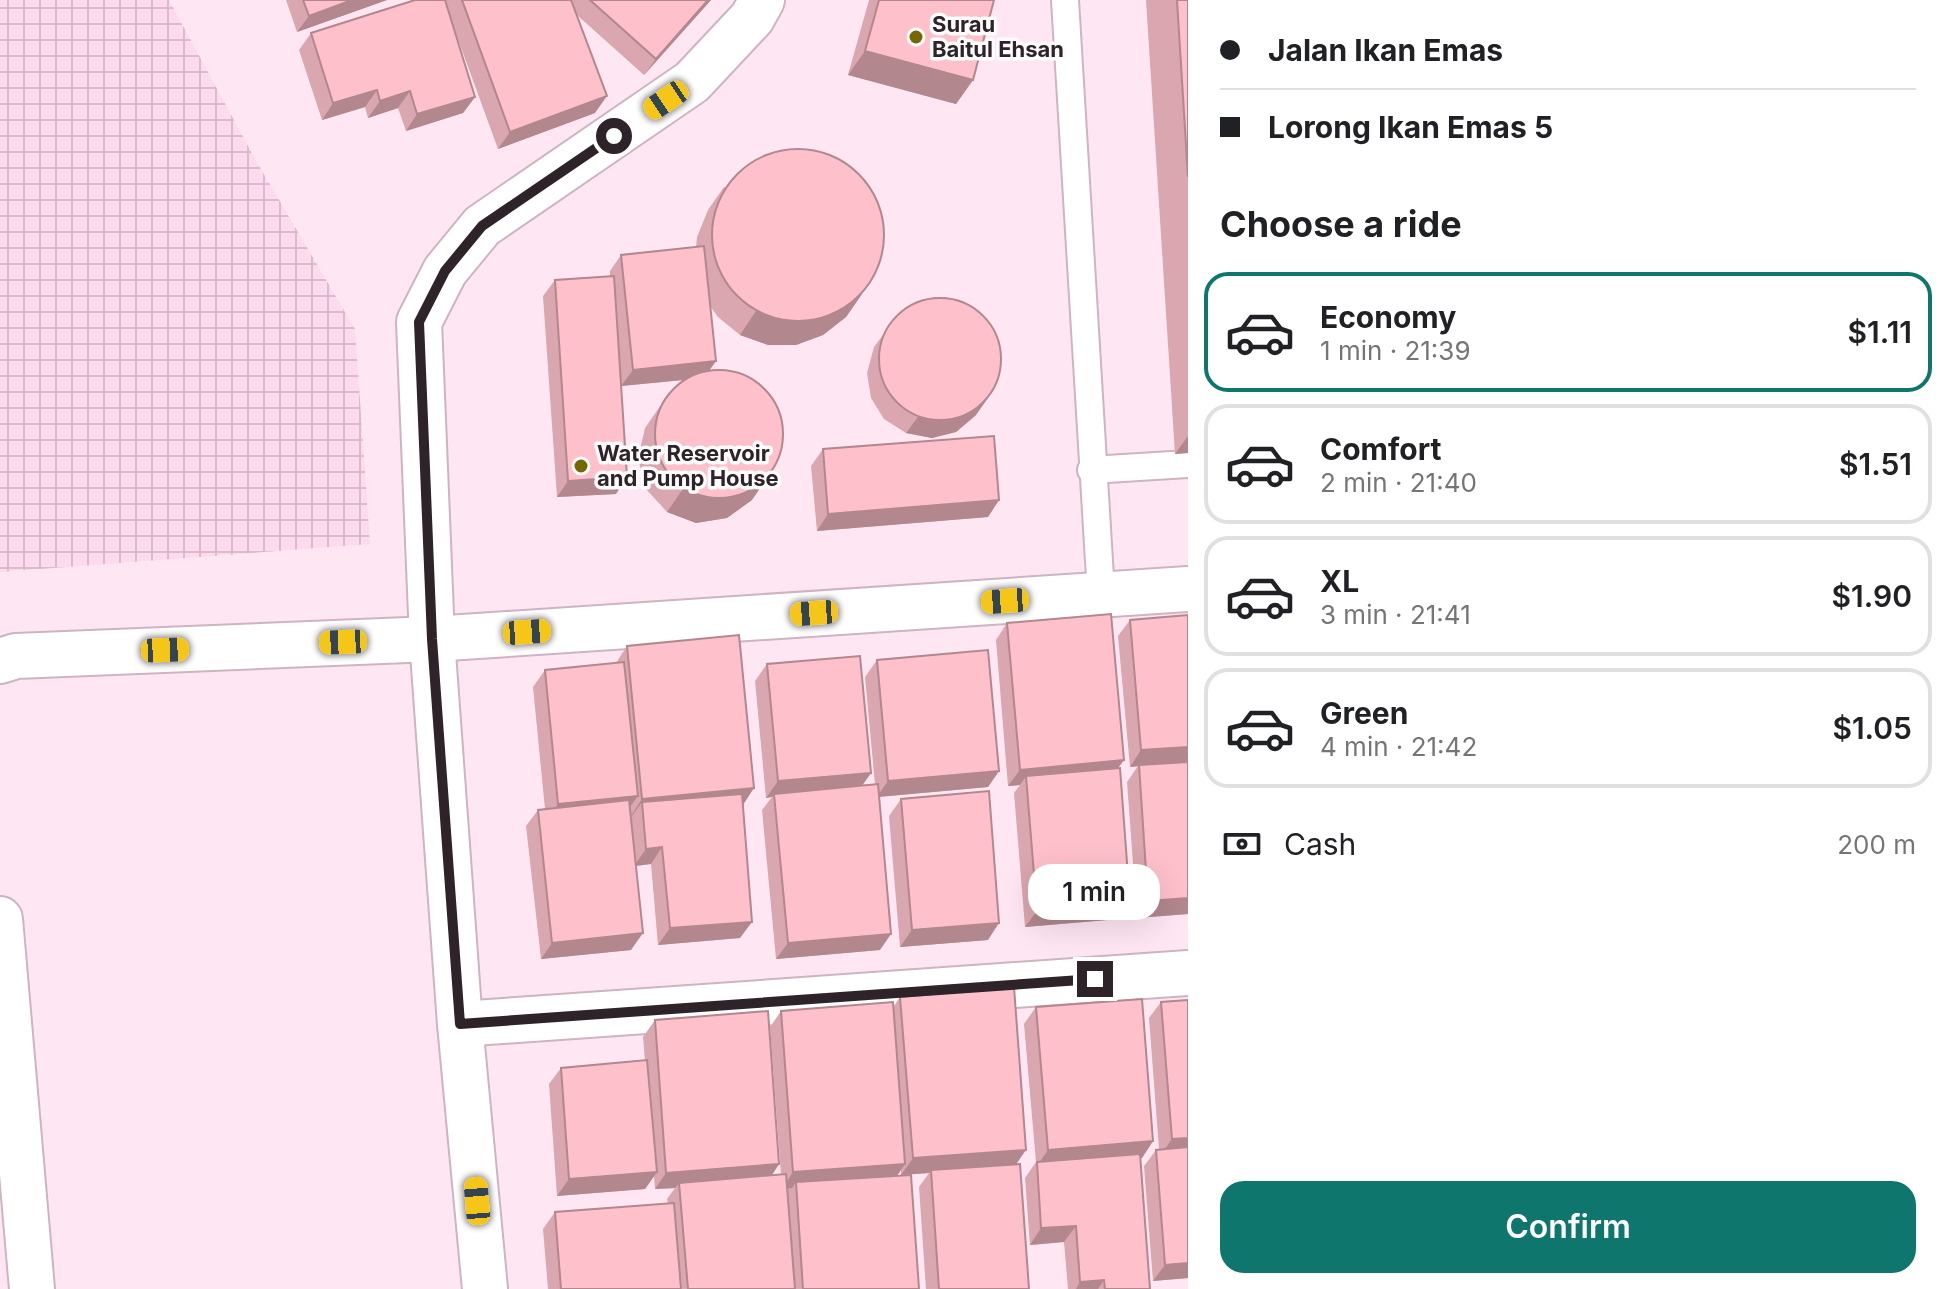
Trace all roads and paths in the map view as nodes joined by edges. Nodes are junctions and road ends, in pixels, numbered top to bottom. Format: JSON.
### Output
{"nodes":[{"id":1,"x":762,"y":0,"type":"edge"},
{"id":2,"x":1065,"y":0,"type":"edge"},
{"id":3,"x":1188,"y":464,"type":"edge"},
{"id":4,"x":1091,"y":470,"type":"junction"},
{"id":5,"x":1188,"y":589,"type":"edge"},
{"id":6,"x":1101,"y":594,"type":"junction"},
{"id":7,"x":432,"y":639,"type":"junction"},
{"id":8,"x":0,"y":661,"type":"edge"},
{"id":9,"x":0,"y":919,"type":"edge"},
{"id":10,"x":1188,"y":973,"type":"edge"},
{"id":11,"x":460,"y":1024,"type":"junction"},
{"id":12,"x":32,"y":1289,"type":"edge"},
{"id":13,"x":485,"y":1289,"type":"edge"}],
"edges":[{"from":1,"to":7,"type":"street"},
{"from":2,"to":4,"type":"lane"},
{"from":3,"to":4,"type":"lane"},
{"from":4,"to":6,"type":"lane"},
{"from":5,"to":6,"type":"street"},
{"from":6,"to":7,"type":"street"},
{"from":7,"to":8,"type":"street"},
{"from":7,"to":11,"type":"street"},
{"from":9,"to":12,"type":"street"},
{"from":10,"to":11,"type":"street"},
{"from":11,"to":13,"type":"street"}]}
